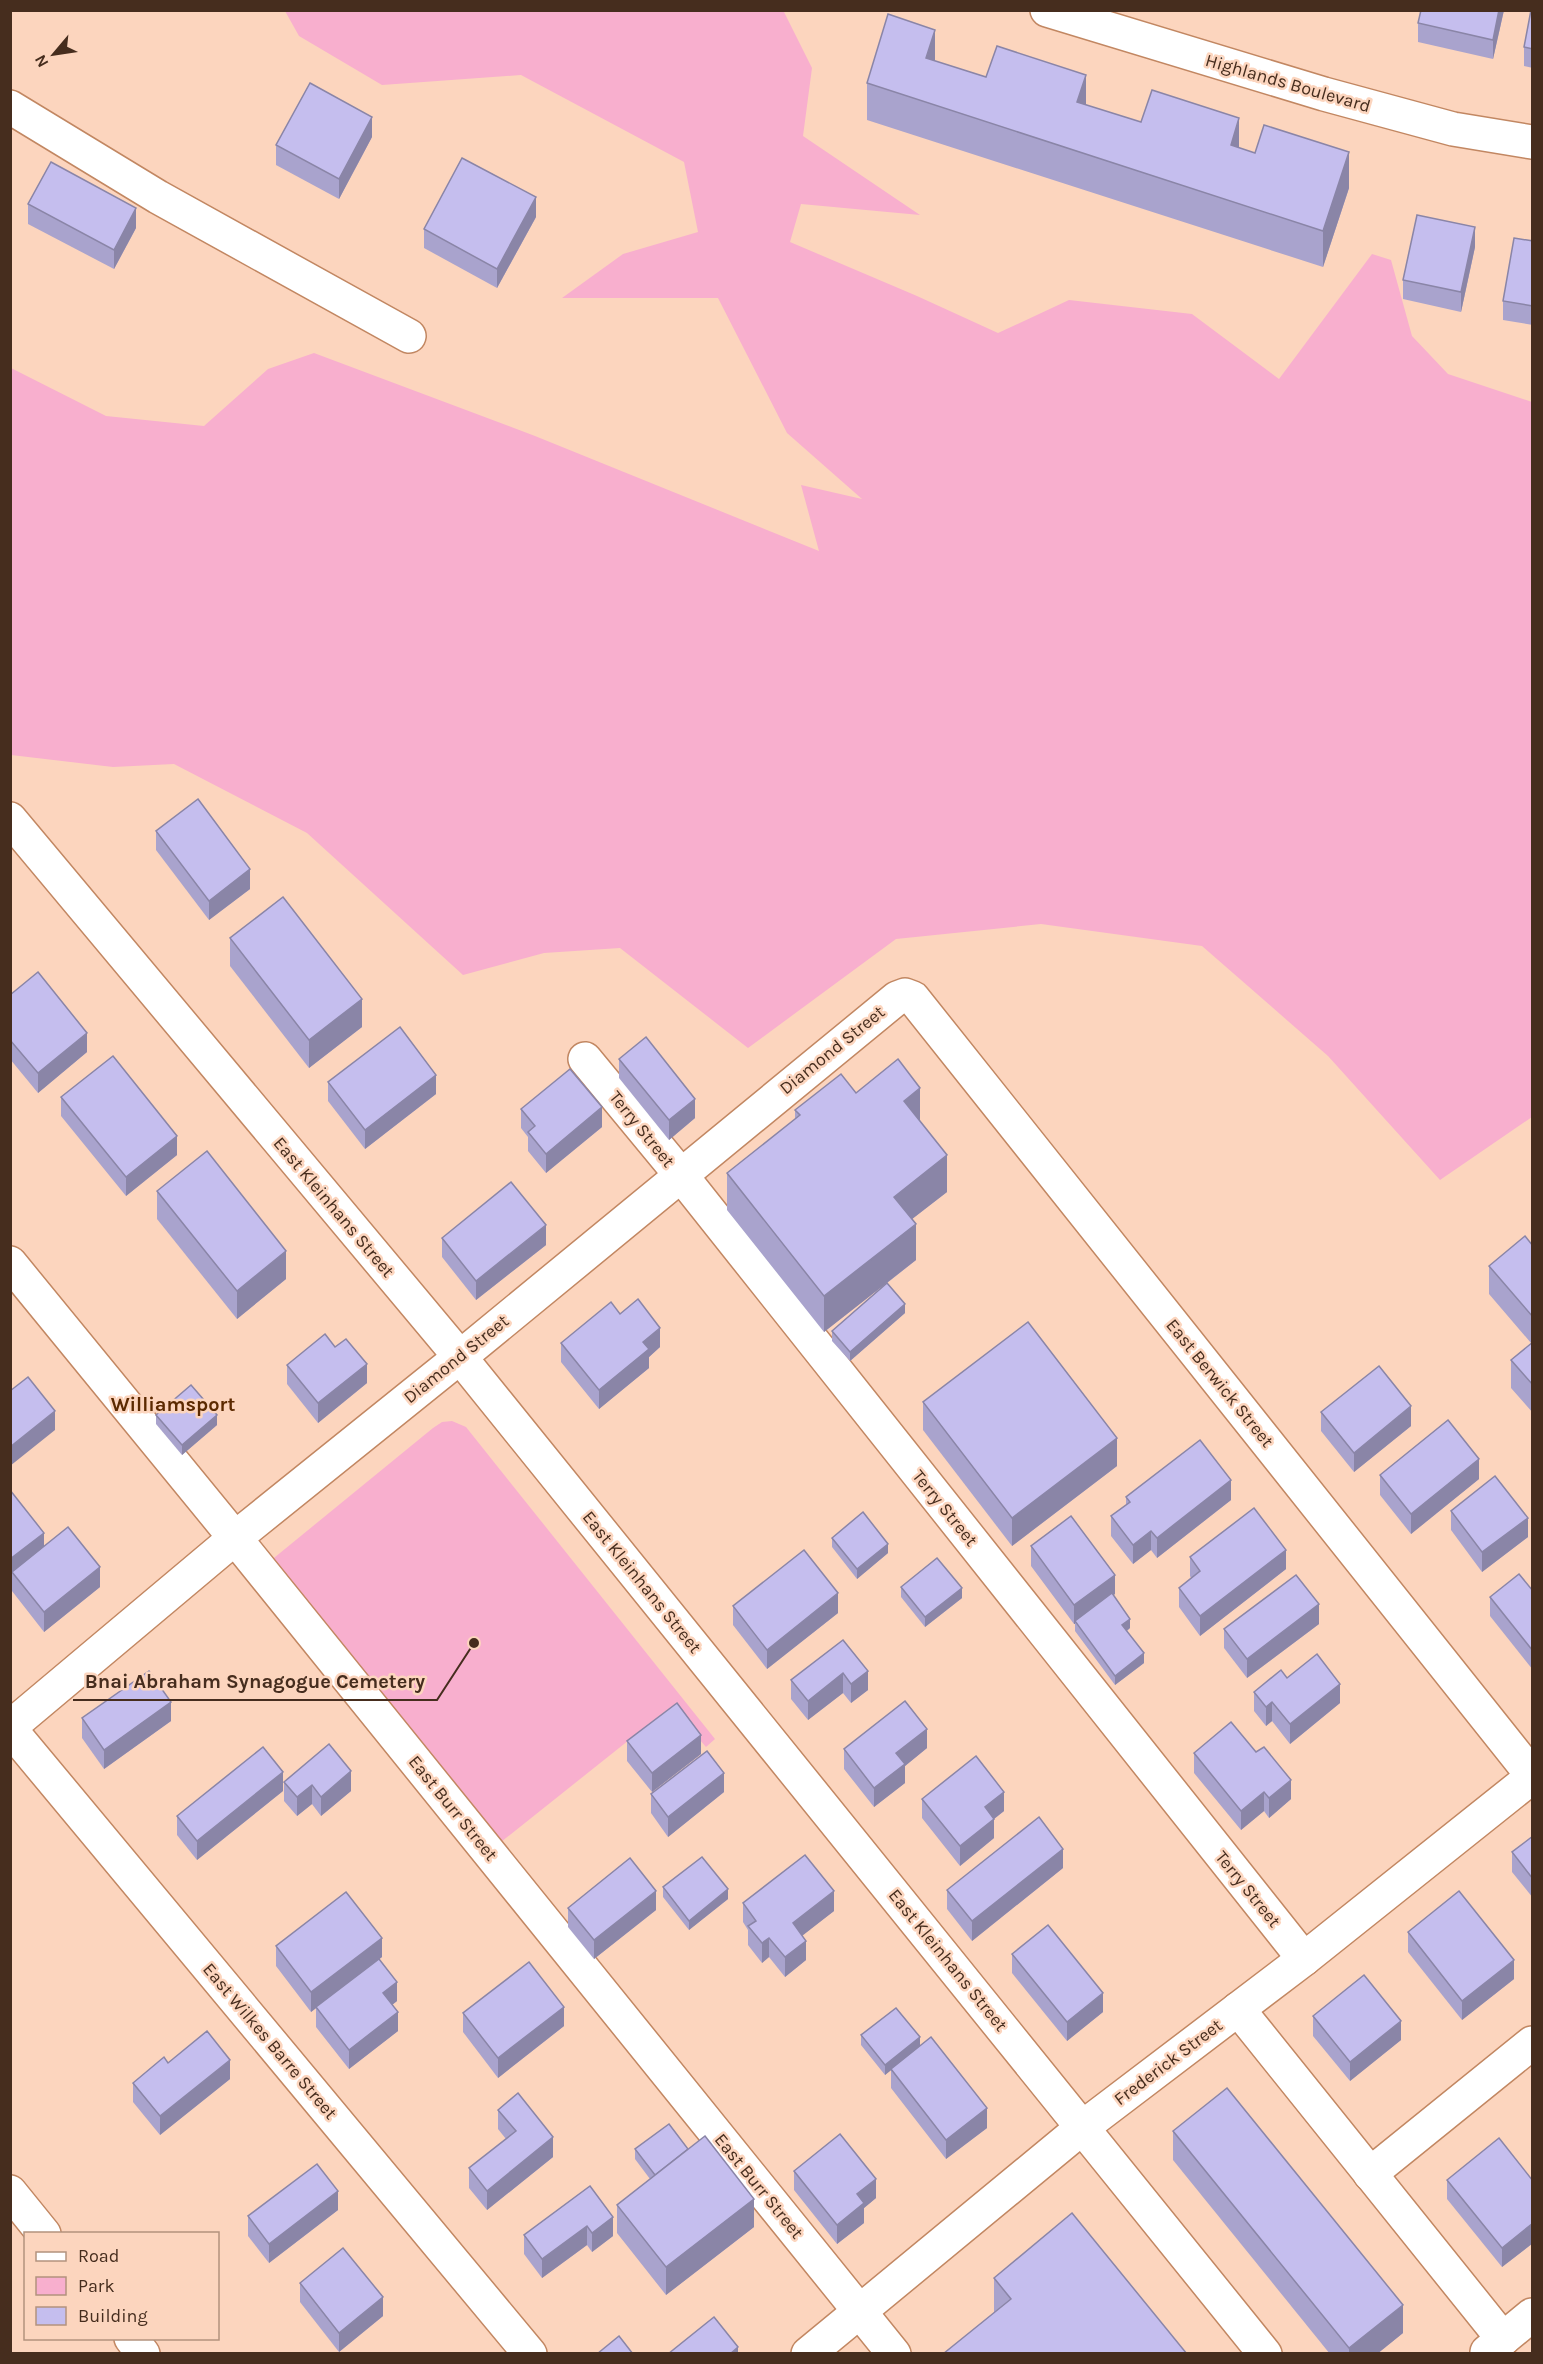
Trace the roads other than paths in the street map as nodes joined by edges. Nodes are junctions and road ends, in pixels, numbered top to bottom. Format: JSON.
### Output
{"nodes":[{"id":1,"x":1047,"y":10,"type":"edge"},
{"id":2,"x":10,"y":107,"type":"edge"},
{"id":3,"x":1533,"y":142,"type":"edge"},
{"id":4,"x":409,"y":336,"type":"dead end"},
{"id":5,"x":10,"y":819,"type":"edge"},
{"id":6,"x":905,"y":995,"type":"joint"},
{"id":7,"x":585,"y":1059,"type":"dead end"},
{"id":8,"x":680,"y":1174,"type":"junction"},
{"id":9,"x":10,"y":1263,"type":"edge"},
{"id":10,"x":460,"y":1357,"type":"junction"},
{"id":11,"x":235,"y":1538,"type":"junction"},
{"id":12,"x":10,"y":1728,"type":"edge"},
{"id":13,"x":1533,"y":1776,"type":"edge"},
{"id":14,"x":1304,"y":1959,"type":"junction"},
{"id":15,"x":1238,"y":2009,"type":"junction"},
{"id":16,"x":1533,"y":2043,"type":"edge"},
{"id":17,"x":1083,"y":2127,"type":"junction"},
{"id":18,"x":1370,"y":2174,"type":"junction"},
{"id":19,"x":10,"y":2192,"type":"edge"},
{"id":20,"x":42,"y":2232,"type":"edge"},
{"id":21,"x":860,"y":2311,"type":"junction"},
{"id":22,"x":1533,"y":2315,"type":"edge"},
{"id":23,"x":132,"y":2340,"type":"edge"},
{"id":24,"x":1494,"y":2346,"type":"edge"},
{"id":25,"x":143,"y":2354,"type":"edge"},
{"id":26,"x":530,"y":2354,"type":"edge"},
{"id":27,"x":808,"y":2354,"type":"edge"},
{"id":28,"x":894,"y":2354,"type":"edge"},
{"id":29,"x":1265,"y":2354,"type":"edge"}],
"edges":[{"from":1,"to":3,"type":"street","name":"Highlands Boulevard"},
{"from":2,"to":4,"type":"street"},
{"from":5,"to":10,"type":"street","name":"East Kleinhans Street"},
{"from":6,"to":8,"type":"street","name":"Diamond Street"},
{"from":6,"to":13,"type":"street","name":"East Berwick Street"},
{"from":7,"to":8,"type":"street","name":"Terry Street"},
{"from":8,"to":10,"type":"street","name":"Diamond Street"},
{"from":8,"to":14,"type":"street","name":"Terry Street"},
{"from":9,"to":11,"type":"street","name":"East Burr Street"},
{"from":10,"to":11,"type":"street","name":"Diamond Street"},
{"from":10,"to":17,"type":"street","name":"East Kleinhans Street"},
{"from":11,"to":12,"type":"street","name":"Diamond Street"},
{"from":11,"to":21,"type":"street","name":"East Burr Street"},
{"from":12,"to":26,"type":"street","name":"East Wilkes Barre Street"},
{"from":13,"to":14,"type":"street","name":"Frederick Street"},
{"from":14,"to":15,"type":"street","name":"Frederick Street"},
{"from":15,"to":17,"type":"street","name":"Frederick Street"},
{"from":15,"to":18,"type":"street"},
{"from":16,"to":18,"type":"street"},
{"from":17,"to":21,"type":"street","name":"Frederick Street"},
{"from":17,"to":29,"type":"street","name":"East Kleinhans Street"},
{"from":18,"to":24,"type":"street"},
{"from":19,"to":20,"type":"street"},
{"from":21,"to":27,"type":"street","name":"Frederick Street"},
{"from":21,"to":28,"type":"street","name":"East Burr Street"},
{"from":22,"to":24,"type":"street"},
{"from":23,"to":25,"type":"street"}]}
